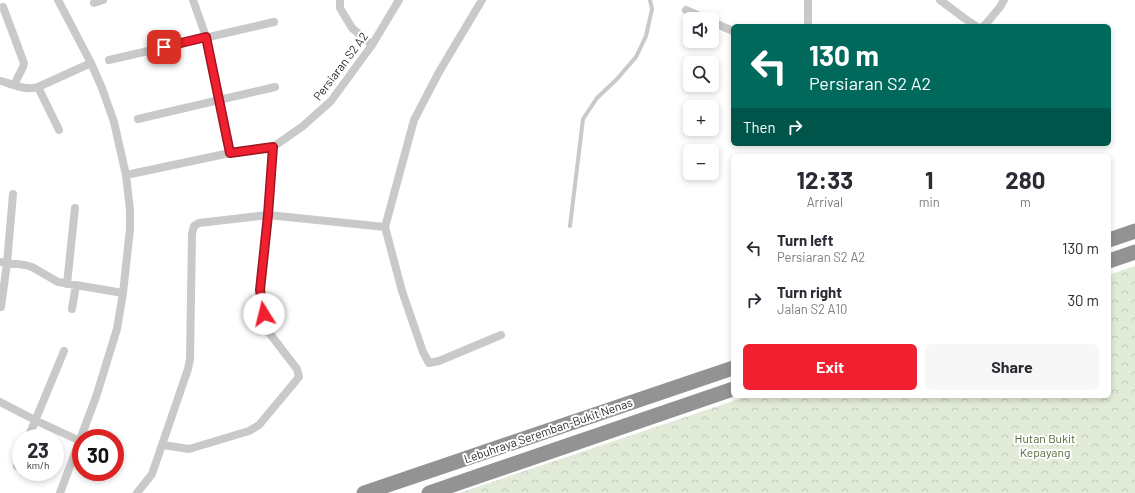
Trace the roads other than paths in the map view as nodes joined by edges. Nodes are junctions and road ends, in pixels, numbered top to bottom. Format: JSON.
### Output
{"nodes":[{"id":1,"x":58,"y":0,"type":"edge"},
{"id":2,"x":103,"y":0,"type":"edge"},
{"id":3,"x":193,"y":0,"type":"edge"},
{"id":4,"x":340,"y":0,"type":"edge"},
{"id":5,"x":399,"y":0,"type":"edge"},
{"id":6,"x":482,"y":0,"type":"edge"},
{"id":7,"x":650,"y":0,"type":"edge"},
{"id":8,"x":808,"y":0,"type":"edge"},
{"id":9,"x":940,"y":0,"type":"edge"},
{"id":10,"x":94,"y":3,"type":"dead end"},
{"id":11,"x":1002,"y":3,"type":"edge"},
{"id":12,"x":3,"y":7,"type":"dead end"},
{"id":13,"x":686,"y":10,"type":"dead end"},
{"id":14,"x":690,"y":12,"type":"edge"},
{"id":15,"x":274,"y":22,"type":"dead end"},
{"id":16,"x":808,"y":24,"type":"edge"},
{"id":17,"x":973,"y":24,"type":"edge"},
{"id":18,"x":986,"y":24,"type":"edge"},
{"id":19,"x":719,"y":25,"type":"edge"},
{"id":20,"x":731,"y":30,"type":"edge"},
{"id":21,"x":206,"y":37,"type":"junction"},
{"id":22,"x":372,"y":44,"type":"junction"},
{"id":23,"x":109,"y":60,"type":"dead end"},
{"id":24,"x":91,"y":63,"type":"junction"},
{"id":25,"x":0,"y":81,"type":"edge"},
{"id":26,"x":14,"y":85,"type":"junction"},
{"id":27,"x":275,"y":87,"type":"dead end"},
{"id":28,"x":38,"y":88,"type":"junction"},
{"id":29,"x":219,"y":101,"type":"junction"},
{"id":30,"x":138,"y":119,"type":"dead end"},
{"id":31,"x":58,"y":130,"type":"dead end"},
{"id":32,"x":273,"y":147,"type":"junction"},
{"id":33,"x":230,"y":153,"type":"junction"},
{"id":34,"x":126,"y":175,"type":"junction"},
{"id":35,"x":13,"y":194,"type":"dead end"},
{"id":36,"x":76,"y":208,"type":"dead end"},
{"id":37,"x":268,"y":215,"type":"junction"},
{"id":38,"x":570,"y":226,"type":"dead end"},
{"id":39,"x":385,"y":227,"type":"junction"},
{"id":40,"x":1135,"y":231,"type":"edge"},
{"id":41,"x":1111,"y":239,"type":"edge"},
{"id":42,"x":1135,"y":252,"type":"edge"},
{"id":43,"x":1111,"y":260,"type":"edge"},
{"id":44,"x":3,"y":262,"type":"edge"},
{"id":45,"x":67,"y":284,"type":"junction"},
{"id":46,"x":76,"y":285,"type":"junction"},
{"id":47,"x":123,"y":293,"type":"junction"},
{"id":48,"x":1,"y":307,"type":"dead end"},
{"id":49,"x":72,"y":309,"type":"dead end"},
{"id":50,"x":502,"y":335,"type":"dead end"},
{"id":51,"x":64,"y":351,"type":"dead end"},
{"id":52,"x":731,"y":369,"type":"edge"},
{"id":53,"x":731,"y":390,"type":"edge"},
{"id":54,"x":0,"y":402,"type":"edge"},
{"id":55,"x":35,"y":420,"type":"junction"},
{"id":56,"x":32,"y":429,"type":"edge"},
{"id":57,"x":84,"y":429,"type":"edge"},
{"id":58,"x":72,"y":437,"type":"edge"},
{"id":59,"x":163,"y":445,"type":"junction"},
{"id":60,"x":72,"y":462,"type":"edge"},
{"id":61,"x":60,"y":493,"type":"edge"},
{"id":62,"x":137,"y":493,"type":"edge"},
{"id":63,"x":364,"y":493,"type":"edge"},
{"id":64,"x":428,"y":493,"type":"edge"}],
"edges":[{"from":1,"to":24,"type":"street"},
{"from":2,"to":10,"type":"street"},
{"from":3,"to":21,"type":"street"},
{"from":4,"to":22,"type":"street"},
{"from":5,"to":22,"type":"street","name":"Persiaran S2 A2"},
{"from":6,"to":39,"type":"street"},
{"from":7,"to":38,"type":"lane"},
{"from":8,"to":16,"type":"street"},
{"from":9,"to":17,"type":"street"},
{"from":11,"to":18,"type":"street"},
{"from":12,"to":26,"type":"street"},
{"from":13,"to":14,"type":"street"},
{"from":15,"to":21,"type":"street"},
{"from":19,"to":20,"type":"street"},
{"from":21,"to":23,"type":"street"},
{"from":21,"to":29,"type":"street"},
{"from":22,"to":32,"type":"street","name":"Persiaran S2 A2"},
{"from":24,"to":28,"type":"street"},
{"from":24,"to":34,"type":"street"},
{"from":25,"to":26,"type":"street"},
{"from":26,"to":28,"type":"street"},
{"from":27,"to":29,"type":"street"},
{"from":28,"to":31,"type":"street"},
{"from":29,"to":30,"type":"street"},
{"from":29,"to":33,"type":"street"},
{"from":32,"to":33,"type":"street","name":"Persiaran S2 A2"},
{"from":32,"to":37,"type":"street"},
{"from":33,"to":34,"type":"street","name":"Persiaran S2 A2"},
{"from":34,"to":47,"type":"street"},
{"from":35,"to":44,"type":"street"},
{"from":36,"to":45,"type":"street"},
{"from":37,"to":39,"type":"street"},
{"from":37,"to":59,"type":"street"},
{"from":37,"to":59,"type":"street"},
{"from":39,"to":50,"type":"street"},
{"from":40,"to":41,"type":"highway"},
{"from":42,"to":43,"type":"highway"},
{"from":44,"to":45,"type":"street"},
{"from":44,"to":48,"type":"street"},
{"from":45,"to":46,"type":"street"},
{"from":46,"to":47,"type":"street"},
{"from":46,"to":49,"type":"street"},
{"from":47,"to":57,"type":"street"},
{"from":51,"to":55,"type":"street"},
{"from":52,"to":63,"type":"highway","name":"Lebuhraya Seremban-Bukit Nenas"},
{"from":53,"to":64,"type":"highway","name":"Lebuhraya Seremban-Bukit Nenas"},
{"from":54,"to":55,"type":"street"},
{"from":55,"to":56,"type":"street"},
{"from":55,"to":58,"type":"street"},
{"from":59,"to":62,"type":"street"},
{"from":60,"to":61,"type":"street"}]}
